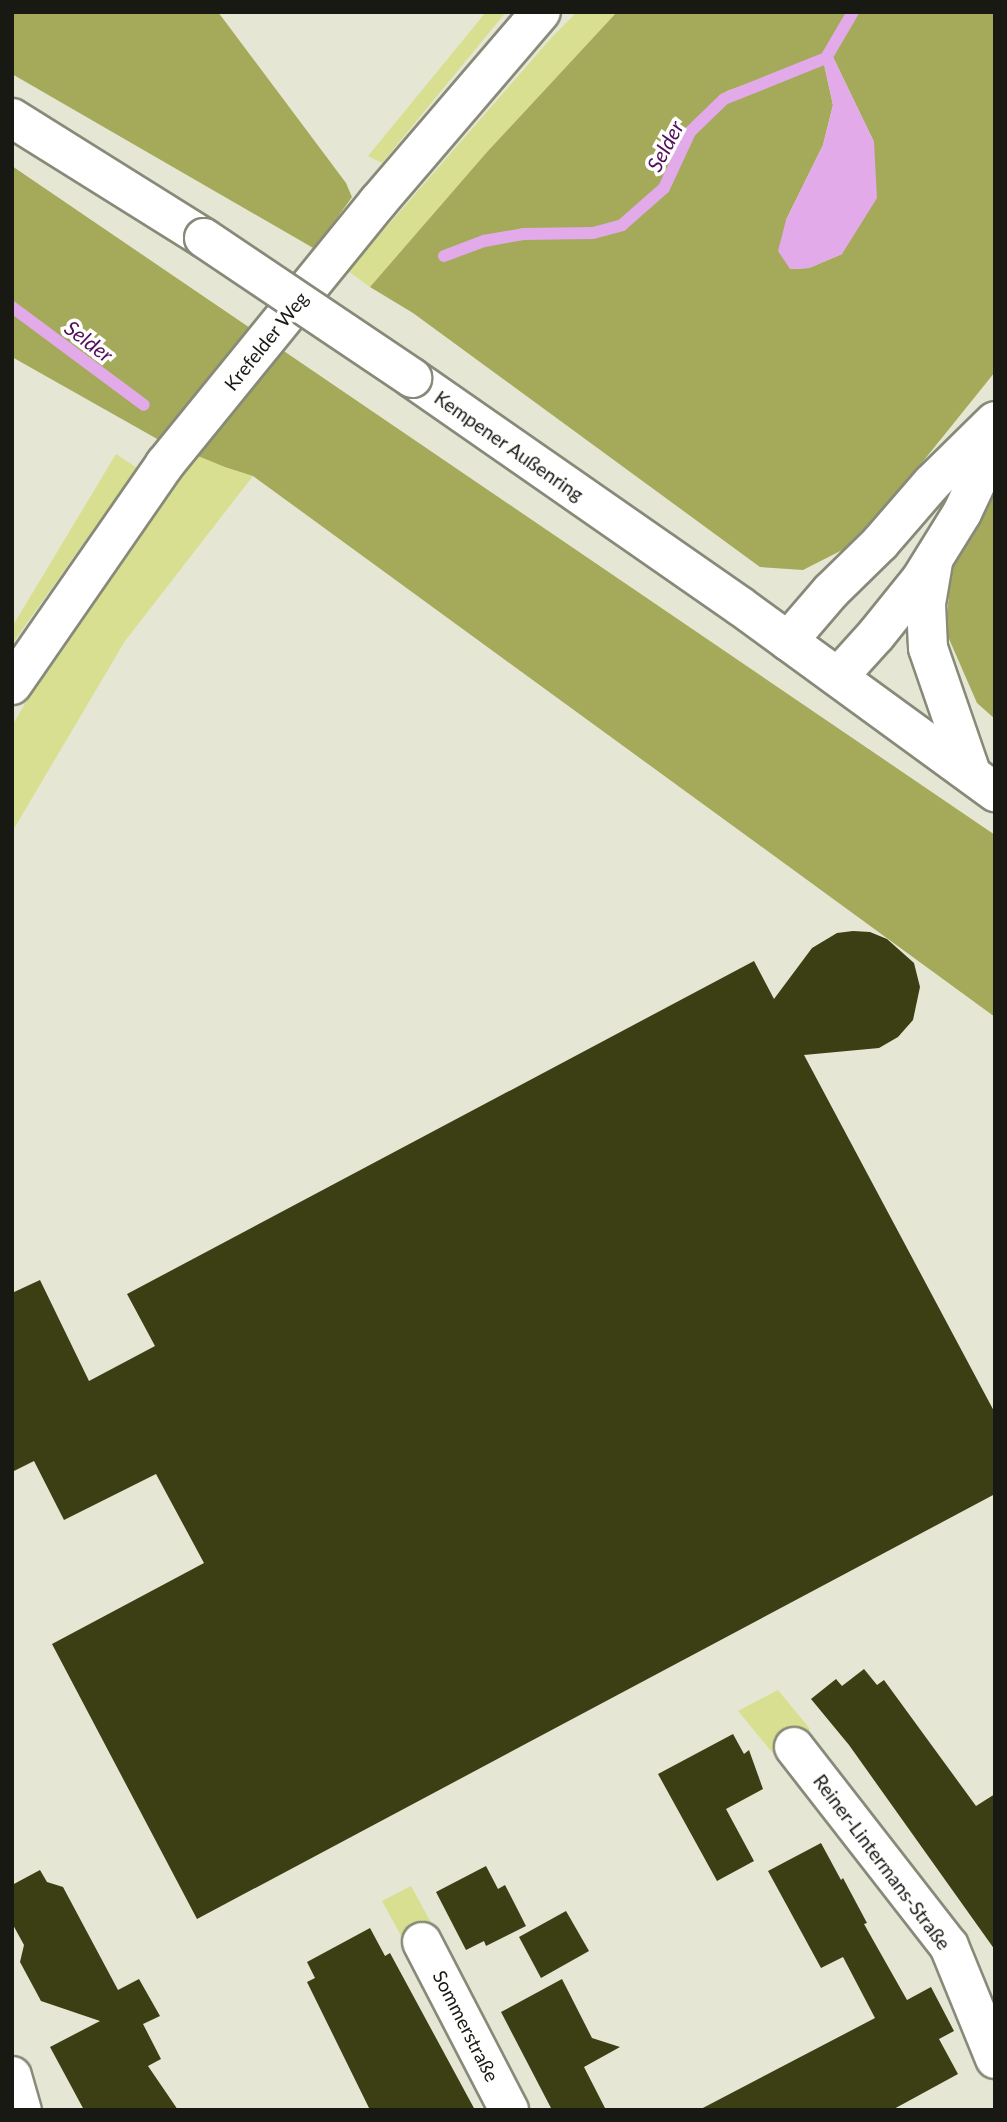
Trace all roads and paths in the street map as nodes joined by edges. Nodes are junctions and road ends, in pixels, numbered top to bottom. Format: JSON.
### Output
{"nodes":[{"id":1,"x":541,"y":12,"type":"edge"},
{"id":2,"x":12,"y":118,"type":"edge"},
{"id":3,"x":995,"y":421,"type":"edge"},
{"id":4,"x":995,"y":443,"type":"edge"},
{"id":5,"x":934,"y":558,"type":"junction"},
{"id":6,"x":788,"y":641,"type":"junction"},
{"id":7,"x":838,"y":677,"type":"junction"},
{"id":8,"x":12,"y":685,"type":"edge"},
{"id":9,"x":983,"y":782,"type":"edge"},
{"id":10,"x":794,"y":1746,"type":"dead end"},
{"id":11,"x":422,"y":1942,"type":"dead end"},
{"id":12,"x":995,"y":2059,"type":"edge"},
{"id":13,"x":12,"y":2076,"type":"edge"},
{"id":14,"x":22,"y":2110,"type":"edge"},
{"id":15,"x":509,"y":2110,"type":"edge"}],
"edges":[{"from":1,"to":8,"type":"main road","name":"Krefelder Weg"},
{"from":2,"to":6,"type":"main road","name":"Kempener Außenring","bridge":true},
{"from":3,"to":6,"type":"main road"},
{"from":4,"to":5,"type":"main road"},
{"from":5,"to":7,"type":"main road"},
{"from":5,"to":9,"type":"main road"},
{"from":6,"to":7,"type":"main road","name":"Kempener Außenring"},
{"from":7,"to":9,"type":"main road","name":"Kempener Außenring"},
{"from":10,"to":12,"type":"main road","name":"Reiner-Lintermans-Straße"},
{"from":11,"to":15,"type":"main road","name":"Sommerstraße"},
{"from":13,"to":14,"type":"main road"}]}
